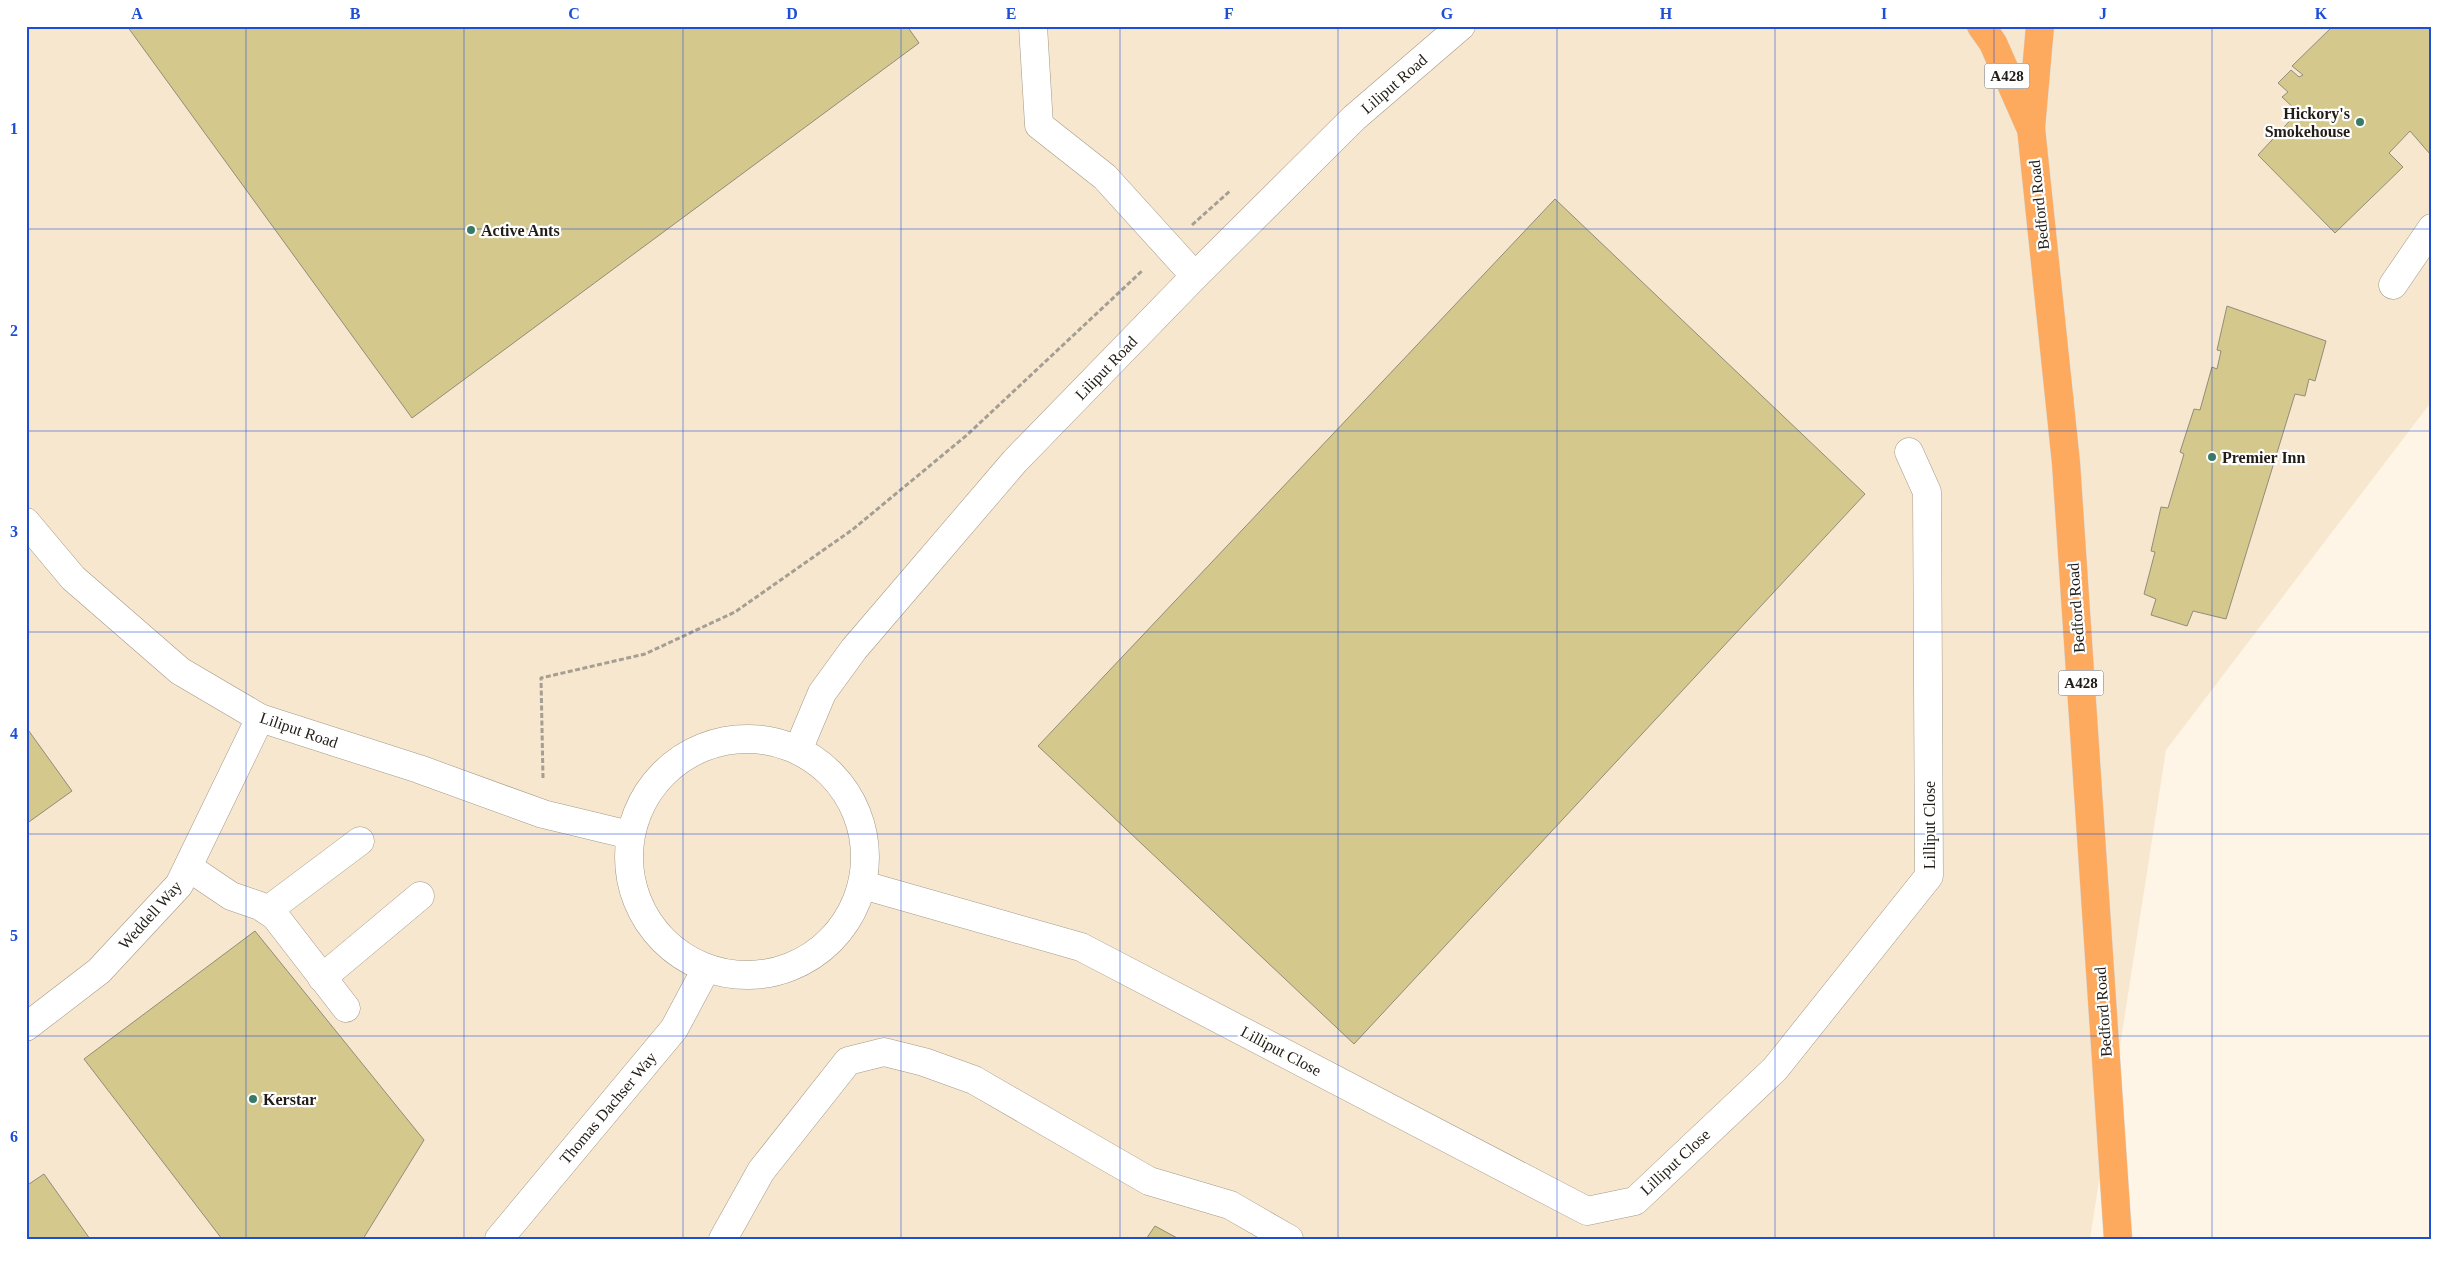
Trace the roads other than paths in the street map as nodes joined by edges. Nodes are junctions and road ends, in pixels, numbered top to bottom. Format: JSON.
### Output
{"nodes":[{"id":1,"x":1033,"y":26,"type":"edge"},
{"id":2,"x":1460,"y":26,"type":"edge"},
{"id":3,"x":1981,"y":26,"type":"edge"},
{"id":4,"x":2040,"y":26,"type":"edge"},
{"id":5,"x":2031,"y":128,"type":"junction"},
{"id":6,"x":2432,"y":228,"type":"edge"},
{"id":7,"x":1176,"y":255,"type":"road end"},
{"id":8,"x":2393,"y":285,"type":"dead end"},
{"id":9,"x":1909,"y":452,"type":"dead end"},
{"id":10,"x":26,"y":522,"type":"edge"},
{"id":11,"x":260,"y":718,"type":"junction"},
{"id":12,"x":798,"y":750,"type":"junction"},
{"id":13,"x":630,"y":835,"type":"junction"},
{"id":14,"x":360,"y":842,"type":"dead end"},
{"id":15,"x":188,"y":867,"type":"junction"},
{"id":16,"x":863,"y":885,"type":"junction"},
{"id":17,"x":420,"y":896,"type":"dead end"},
{"id":18,"x":268,"y":910,"type":"junction"},
{"id":19,"x":706,"y":969,"type":"junction"},
{"id":20,"x":322,"y":978,"type":"junction"},
{"id":21,"x":346,"y":1008,"type":"dead end"},
{"id":22,"x":26,"y":1027,"type":"edge"},
{"id":23,"x":499,"y":1239,"type":"edge"},
{"id":24,"x":723,"y":1239,"type":"edge"},
{"id":25,"x":1289,"y":1239,"type":"edge"},
{"id":26,"x":2118,"y":1239,"type":"edge"}],
"edges":[{"from":1,"to":7,"type":"street"},
{"from":2,"to":12,"type":"street","name":"Liliput Road"},
{"from":3,"to":5,"type":"highway","name":"Bedford Road","number":"A428"},
{"from":4,"to":5,"type":"highway","name":"Bedford Road","number":"A428"},
{"from":5,"to":26,"type":"highway","name":"Bedford Road","number":"A428"},
{"from":6,"to":8,"type":"street"},
{"from":9,"to":16,"type":"street","name":"Lilliput Close"},
{"from":10,"to":11,"type":"street","name":"Liliput Road"},
{"from":11,"to":13,"type":"street","name":"Liliput Road"},
{"from":11,"to":15,"type":"street","name":"Weddell Way"},
{"from":12,"to":13,"type":"street"},
{"from":12,"to":16,"type":"street"},
{"from":13,"to":19,"type":"street"},
{"from":14,"to":18,"type":"street"},
{"from":15,"to":18,"type":"street"},
{"from":15,"to":22,"type":"street","name":"Weddell Way"},
{"from":16,"to":19,"type":"street"},
{"from":17,"to":20,"type":"street"},
{"from":18,"to":20,"type":"street"},
{"from":19,"to":23,"type":"street","name":"Thomas Dachser Way"},
{"from":20,"to":21,"type":"street"},
{"from":24,"to":25,"type":"street"}]}
